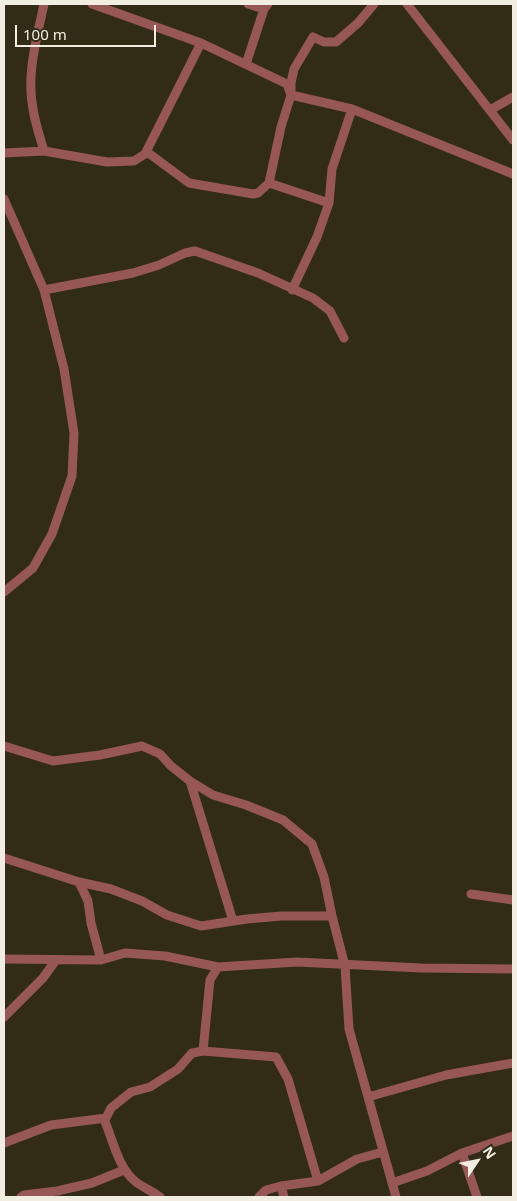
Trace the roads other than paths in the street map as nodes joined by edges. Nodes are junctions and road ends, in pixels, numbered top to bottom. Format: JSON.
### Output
{"nodes":[{"id":1,"x":44,"y":4,"type":"edge"},
{"id":2,"x":92,"y":4,"type":"edge"},
{"id":3,"x":248,"y":4,"type":"edge"},
{"id":4,"x":374,"y":4,"type":"edge"},
{"id":5,"x":407,"y":4,"type":"edge"},
{"id":6,"x":266,"y":6,"type":"edge"},
{"id":7,"x":201,"y":44,"type":"junction"},
{"id":8,"x":246,"y":64,"type":"junction"},
{"id":9,"x":291,"y":95,"type":"junction"},
{"id":10,"x":513,"y":97,"type":"edge"},
{"id":11,"x":352,"y":109,"type":"junction"},
{"id":12,"x":490,"y":110,"type":"junction"},
{"id":13,"x":513,"y":140,"type":"edge"},
{"id":14,"x":44,"y":151,"type":"junction"},
{"id":15,"x":147,"y":152,"type":"junction"},
{"id":16,"x":4,"y":153,"type":"edge"},
{"id":17,"x":513,"y":174,"type":"edge"},
{"id":18,"x":269,"y":183,"type":"junction"},
{"id":19,"x":4,"y":199,"type":"edge"},
{"id":20,"x":329,"y":203,"type":"junction"},
{"id":21,"x":44,"y":290,"type":"junction"},
{"id":22,"x":292,"y":290,"type":"junction"},
{"id":23,"x":344,"y":338,"type":"dead end"},
{"id":24,"x":4,"y":592,"type":"edge"},
{"id":25,"x":4,"y":746,"type":"edge"},
{"id":26,"x":190,"y":781,"type":"junction"},
{"id":27,"x":4,"y":858,"type":"edge"},
{"id":28,"x":79,"y":882,"type":"junction"},
{"id":29,"x":471,"y":894,"type":"dead end"},
{"id":30,"x":513,"y":900,"type":"edge"},
{"id":31,"x":332,"y":916,"type":"junction"},
{"id":32,"x":233,"y":921,"type":"junction"},
{"id":33,"x":4,"y":959,"type":"edge"},
{"id":34,"x":56,"y":960,"type":"junction"},
{"id":35,"x":101,"y":960,"type":"junction"},
{"id":36,"x":345,"y":966,"type":"junction"},
{"id":37,"x":218,"y":967,"type":"junction"},
{"id":38,"x":513,"y":969,"type":"edge"},
{"id":39,"x":4,"y":1017,"type":"edge"},
{"id":40,"x":203,"y":1051,"type":"junction"},
{"id":41,"x":513,"y":1063,"type":"edge"},
{"id":42,"x":368,"y":1097,"type":"junction"},
{"id":43,"x":106,"y":1118,"type":"junction"},
{"id":44,"x":513,"y":1136,"type":"edge"},
{"id":45,"x":4,"y":1143,"type":"edge"},
{"id":46,"x":383,"y":1152,"type":"junction"},
{"id":47,"x":462,"y":1153,"type":"junction"},
{"id":48,"x":124,"y":1170,"type":"junction"},
{"id":49,"x":318,"y":1181,"type":"junction"},
{"id":50,"x":392,"y":1184,"type":"junction"},
{"id":51,"x":281,"y":1186,"type":"junction"},
{"id":52,"x":21,"y":1197,"type":"edge"},
{"id":53,"x":160,"y":1197,"type":"edge"},
{"id":54,"x":259,"y":1197,"type":"edge"},
{"id":55,"x":284,"y":1197,"type":"edge"},
{"id":56,"x":396,"y":1197,"type":"edge"},
{"id":57,"x":477,"y":1197,"type":"edge"}],
"edges":[{"from":1,"to":14,"type":"street"},
{"from":2,"to":7,"type":"street"},
{"from":3,"to":6,"type":"street"},
{"from":4,"to":9,"type":"street"},
{"from":5,"to":12,"type":"street"},
{"from":6,"to":8,"type":"street"},
{"from":7,"to":8,"type":"street"},
{"from":7,"to":15,"type":"street"},
{"from":8,"to":9,"type":"street"},
{"from":9,"to":11,"type":"street"},
{"from":9,"to":18,"type":"street"},
{"from":10,"to":12,"type":"street"},
{"from":11,"to":17,"type":"street"},
{"from":11,"to":20,"type":"street"},
{"from":12,"to":13,"type":"street"},
{"from":14,"to":15,"type":"street"},
{"from":14,"to":16,"type":"street"},
{"from":15,"to":18,"type":"street"},
{"from":18,"to":20,"type":"street"},
{"from":19,"to":21,"type":"street"},
{"from":20,"to":22,"type":"street"},
{"from":21,"to":22,"type":"street"},
{"from":21,"to":24,"type":"street"},
{"from":22,"to":23,"type":"street"},
{"from":25,"to":26,"type":"street"},
{"from":26,"to":31,"type":"street"},
{"from":26,"to":32,"type":"street"},
{"from":27,"to":28,"type":"street"},
{"from":28,"to":32,"type":"street"},
{"from":28,"to":35,"type":"street"},
{"from":29,"to":30,"type":"street"},
{"from":31,"to":32,"type":"street"},
{"from":31,"to":36,"type":"street"},
{"from":33,"to":34,"type":"street"},
{"from":34,"to":35,"type":"street"},
{"from":34,"to":39,"type":"street"},
{"from":35,"to":37,"type":"street"},
{"from":36,"to":37,"type":"street"},
{"from":36,"to":38,"type":"street"},
{"from":36,"to":42,"type":"street"},
{"from":37,"to":40,"type":"street"},
{"from":40,"to":43,"type":"street"},
{"from":40,"to":49,"type":"street"},
{"from":41,"to":42,"type":"street"},
{"from":42,"to":46,"type":"street"},
{"from":43,"to":45,"type":"street"},
{"from":43,"to":48,"type":"street"},
{"from":44,"to":47,"type":"street"},
{"from":46,"to":49,"type":"street"},
{"from":46,"to":50,"type":"street"},
{"from":47,"to":50,"type":"street"},
{"from":47,"to":57,"type":"street"},
{"from":48,"to":52,"type":"street"},
{"from":48,"to":53,"type":"street"},
{"from":49,"to":51,"type":"street"},
{"from":50,"to":56,"type":"street"},
{"from":51,"to":54,"type":"street"},
{"from":51,"to":55,"type":"street"}]}
